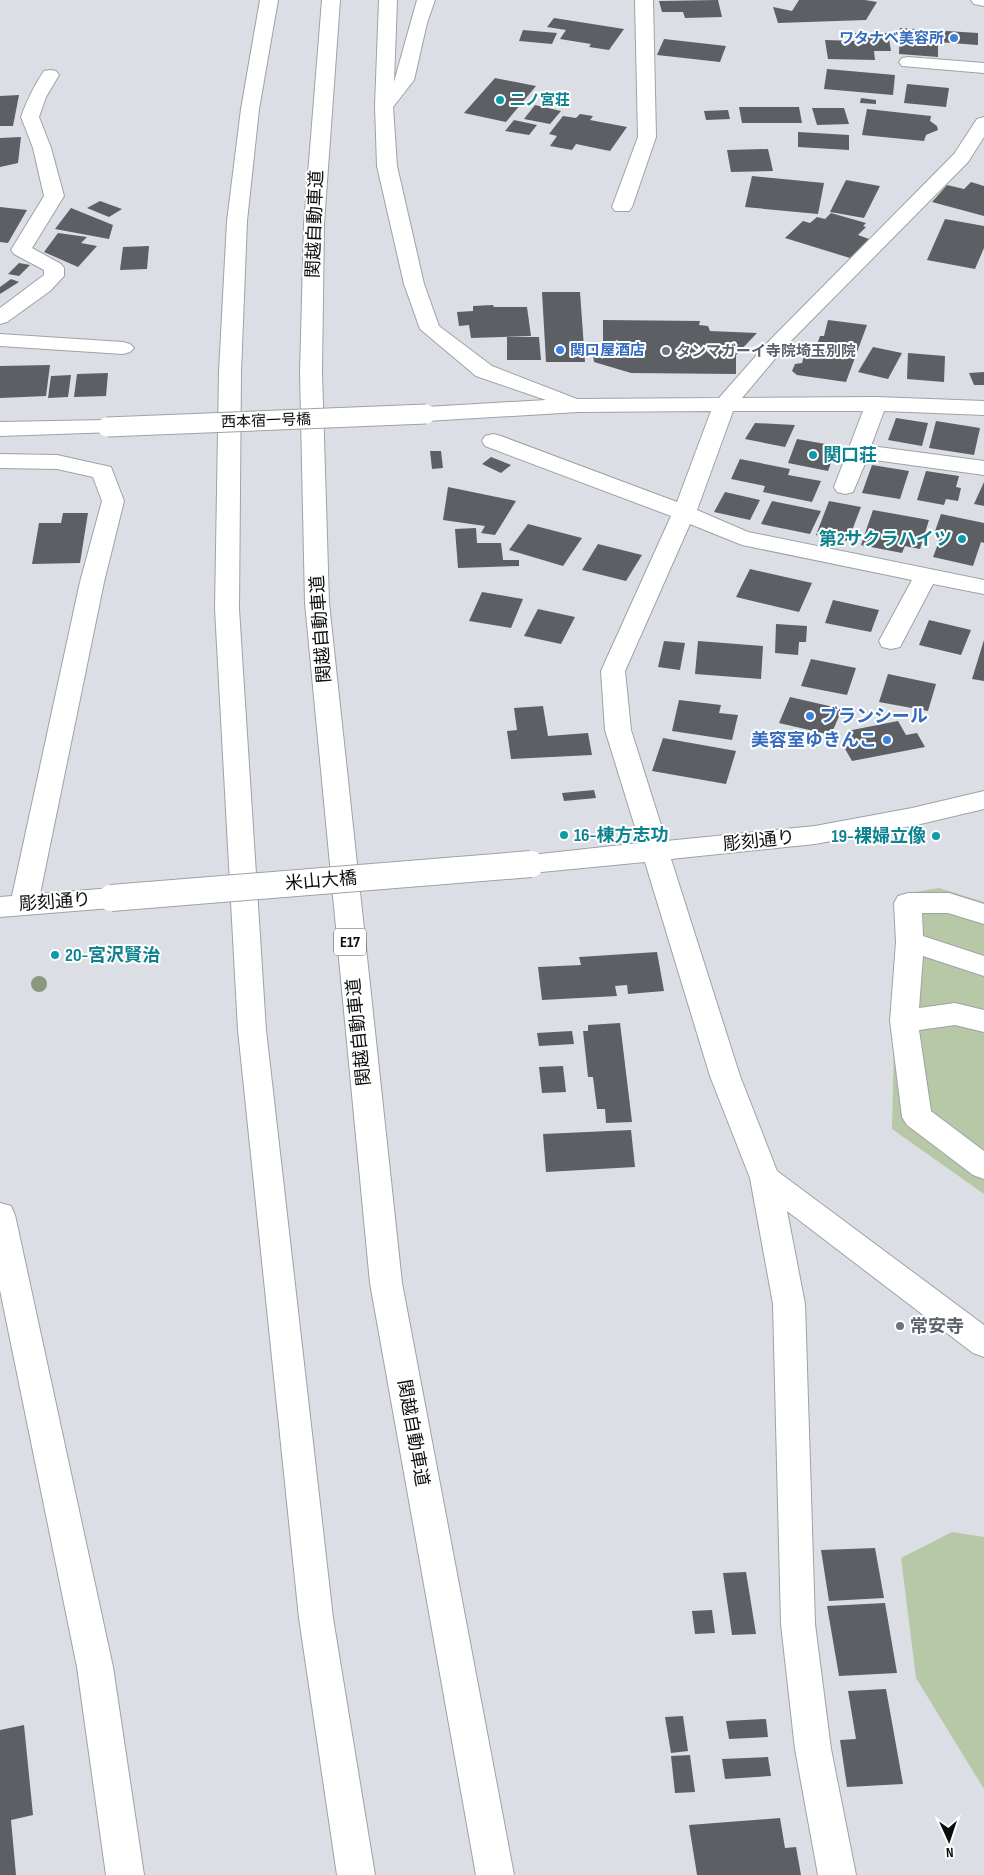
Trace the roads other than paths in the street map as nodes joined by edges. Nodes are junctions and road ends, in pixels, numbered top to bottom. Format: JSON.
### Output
{"nodes":[{"id":1,"x":269,"y":0,"type":"edge"},
{"id":2,"x":331,"y":0,"type":"edge"},
{"id":3,"x":388,"y":0,"type":"edge"},
{"id":4,"x":426,"y":0,"type":"edge"},
{"id":5,"x":644,"y":0,"type":"edge"},
{"id":6,"x":980,"y":0,"type":"edge"},
{"id":7,"x":984,"y":1,"type":"edge"},
{"id":8,"x":908,"y":62,"type":"dead end"},
{"id":9,"x":984,"y":68,"type":"edge"},
{"id":10,"x":50,"y":75,"type":"dead end"},
{"id":11,"x":384,"y":106,"type":"junction"},
{"id":12,"x":984,"y":122,"type":"edge"},
{"id":13,"x":622,"y":207,"type":"dead end"},
{"id":14,"x":0,"y":249,"type":"edge"},
{"id":15,"x":21,"y":250,"type":"junction"},
{"id":16,"x":0,"y":318,"type":"edge"},
{"id":17,"x":0,"y":340,"type":"edge"},
{"id":18,"x":123,"y":348,"type":"dead end"},
{"id":19,"x":876,"y":404,"type":"junction"},
{"id":20,"x":578,"y":405,"type":"junction"},
{"id":21,"x":724,"y":406,"type":"junction"},
{"id":22,"x":984,"y":408,"type":"edge"},
{"id":23,"x":0,"y":429,"type":"edge"},
{"id":24,"x":493,"y":441,"type":"dead end"},
{"id":25,"x":859,"y":451,"type":"junction"},
{"id":26,"x":0,"y":461,"type":"edge"},
{"id":27,"x":984,"y":468,"type":"edge"},
{"id":28,"x":845,"y":487,"type":"dead end"},
{"id":29,"x":684,"y":513,"type":"junction"},
{"id":30,"x":926,"y":576,"type":"junction"},
{"id":31,"x":984,"y":587,"type":"edge"},
{"id":32,"x":891,"y":641,"type":"dead end"},
{"id":33,"x":984,"y":800,"type":"edge"},
{"id":34,"x":655,"y":852,"type":"junction"},
{"id":35,"x":531,"y":864,"type":"joint"},
{"id":36,"x":111,"y":898,"type":"joint"},
{"id":37,"x":12,"y":905,"type":"edge"},
{"id":38,"x":984,"y":914,"type":"edge"},
{"id":39,"x":910,"y":942,"type":"junction"},
{"id":40,"x":984,"y":966,"type":"edge"},
{"id":41,"x":904,"y":1021,"type":"junction"},
{"id":42,"x":984,"y":1022,"type":"edge"},
{"id":43,"x":984,"y":1167,"type":"edge"},
{"id":44,"x":765,"y":1178,"type":"junction"},
{"id":45,"x":0,"y":1216,"type":"edge"},
{"id":46,"x":984,"y":1343,"type":"edge"},
{"id":47,"x":124,"y":1875,"type":"edge"},
{"id":48,"x":356,"y":1875,"type":"edge"},
{"id":49,"x":496,"y":1875,"type":"edge"},
{"id":50,"x":837,"y":1875,"type":"edge"}],
"edges":[{"from":1,"to":48,"type":"main road"},
{"from":2,"to":49,"type":"main road","name":"関越自動車道","number":"E17"},
{"from":3,"to":11,"type":"main road"},
{"from":4,"to":11,"type":"main road"},
{"from":5,"to":13,"type":"main road"},
{"from":6,"to":7,"type":"main road"},
{"from":8,"to":9,"type":"main road"},
{"from":10,"to":15,"type":"main road"},
{"from":11,"to":20,"type":"main road"},
{"from":12,"to":21,"type":"main road"},
{"from":14,"to":15,"type":"main road"},
{"from":15,"to":16,"type":"main road"},
{"from":17,"to":18,"type":"main road"},
{"from":19,"to":21,"type":"main road","name":"西本宿一号橋"},
{"from":19,"to":22,"type":"main road","name":"西本宿一号橋"},
{"from":19,"to":25,"type":"main road"},
{"from":20,"to":21,"type":"main road","name":"西本宿一号橋"},
{"from":20,"to":23,"type":"main road","name":"西本宿一号橋","bridge":true},
{"from":21,"to":29,"type":"main road"},
{"from":24,"to":29,"type":"main road"},
{"from":25,"to":27,"type":"main road"},
{"from":25,"to":28,"type":"main road"},
{"from":26,"to":37,"type":"main road"},
{"from":29,"to":30,"type":"main road"},
{"from":29,"to":34,"type":"main road"},
{"from":30,"to":31,"type":"main road"},
{"from":30,"to":32,"type":"main road"},
{"from":33,"to":34,"type":"main road","name":"彫刻通り"},
{"from":34,"to":35,"type":"main road","name":"彫刻通り"},
{"from":34,"to":44,"type":"main road"},
{"from":35,"to":36,"type":"main road","name":"米山大橋","bridge":true},
{"from":36,"to":37,"type":"main road","name":"彫刻通り"},
{"from":38,"to":39,"type":"main road"},
{"from":39,"to":40,"type":"main road"},
{"from":39,"to":41,"type":"main road"},
{"from":41,"to":42,"type":"main road"},
{"from":41,"to":43,"type":"main road"},
{"from":44,"to":46,"type":"main road"},
{"from":44,"to":50,"type":"main road"},
{"from":45,"to":47,"type":"main road"}]}
